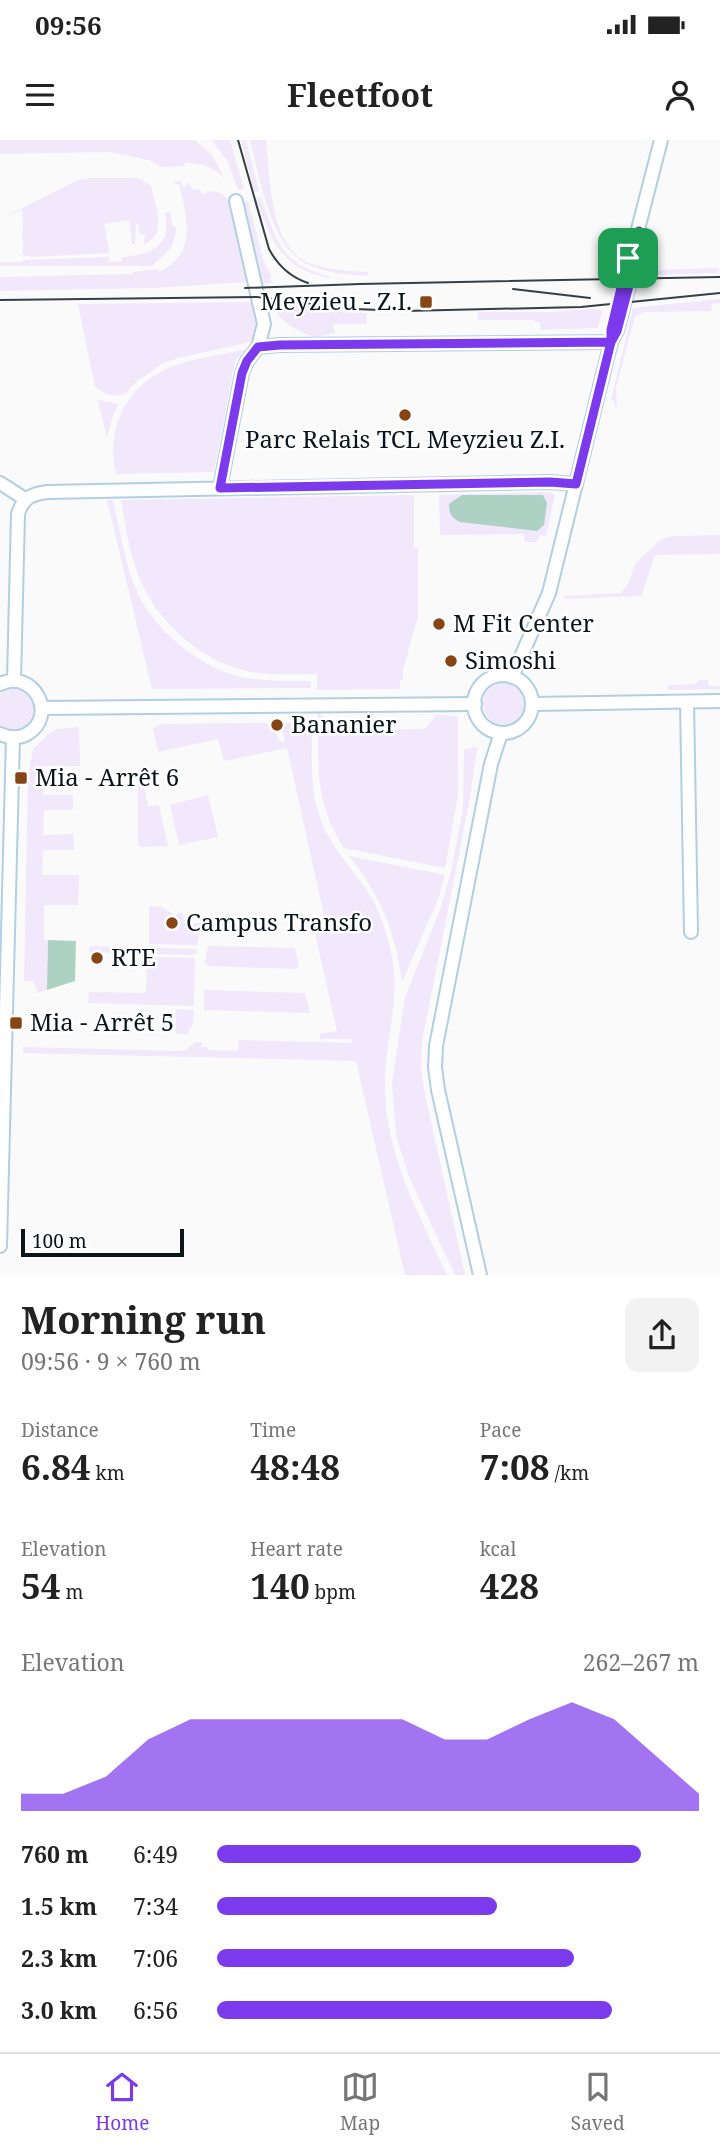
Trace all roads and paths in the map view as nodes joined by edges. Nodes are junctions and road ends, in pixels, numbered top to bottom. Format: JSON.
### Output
{"nodes":[{"id":1,"x":662,"y":140,"type":"edge"},
{"id":2,"x":236,"y":201,"type":"dead end"},
{"id":3,"x":611,"y":342,"type":"junction"},
{"id":4,"x":258,"y":347,"type":"junction"},
{"id":5,"x":0,"y":482,"type":"edge"},
{"id":6,"x":576,"y":484,"type":"junction"},
{"id":7,"x":220,"y":488,"type":"junction"},
{"id":8,"x":25,"y":499,"type":"junction"},
{"id":9,"x":512,"y":677,"type":"junction"},
{"id":10,"x":14,"y":680,"type":"junction"},
{"id":11,"x":0,"y":684,"type":"edge"},
{"id":12,"x":720,"y":701,"type":"edge"},
{"id":13,"x":687,"y":702,"type":"junction"},
{"id":14,"x":475,"y":704,"type":"junction"},
{"id":15,"x":532,"y":704,"type":"junction"},
{"id":16,"x":42,"y":708,"type":"junction"},
{"id":17,"x":500,"y":733,"type":"junction"},
{"id":18,"x":0,"y":734,"type":"edge"},
{"id":19,"x":13,"y":737,"type":"junction"},
{"id":20,"x":691,"y":932,"type":"dead end"},
{"id":21,"x":0,"y":1246,"type":"edge"},
{"id":22,"x":480,"y":1275,"type":"edge"}],
"edges":[{"from":1,"to":3,"type":"street"},
{"from":2,"to":4,"type":"street"},
{"from":3,"to":4,"type":"street"},
{"from":3,"to":6,"type":"street"},
{"from":4,"to":7,"type":"street"},
{"from":5,"to":8,"type":"street"},
{"from":6,"to":7,"type":"street"},
{"from":6,"to":9,"type":"street"},
{"from":7,"to":8,"type":"street"},
{"from":8,"to":10,"type":"street"},
{"from":9,"to":14,"type":"street"},
{"from":9,"to":15,"type":"street"},
{"from":10,"to":11,"type":"street"},
{"from":10,"to":16,"type":"street"},
{"from":12,"to":13,"type":"street"},
{"from":13,"to":15,"type":"street"},
{"from":13,"to":20,"type":"street"},
{"from":14,"to":16,"type":"street"},
{"from":14,"to":17,"type":"street"},
{"from":15,"to":17,"type":"street"},
{"from":16,"to":19,"type":"street"},
{"from":17,"to":22,"type":"street"},
{"from":18,"to":19,"type":"street"},
{"from":19,"to":21,"type":"street"}]}
